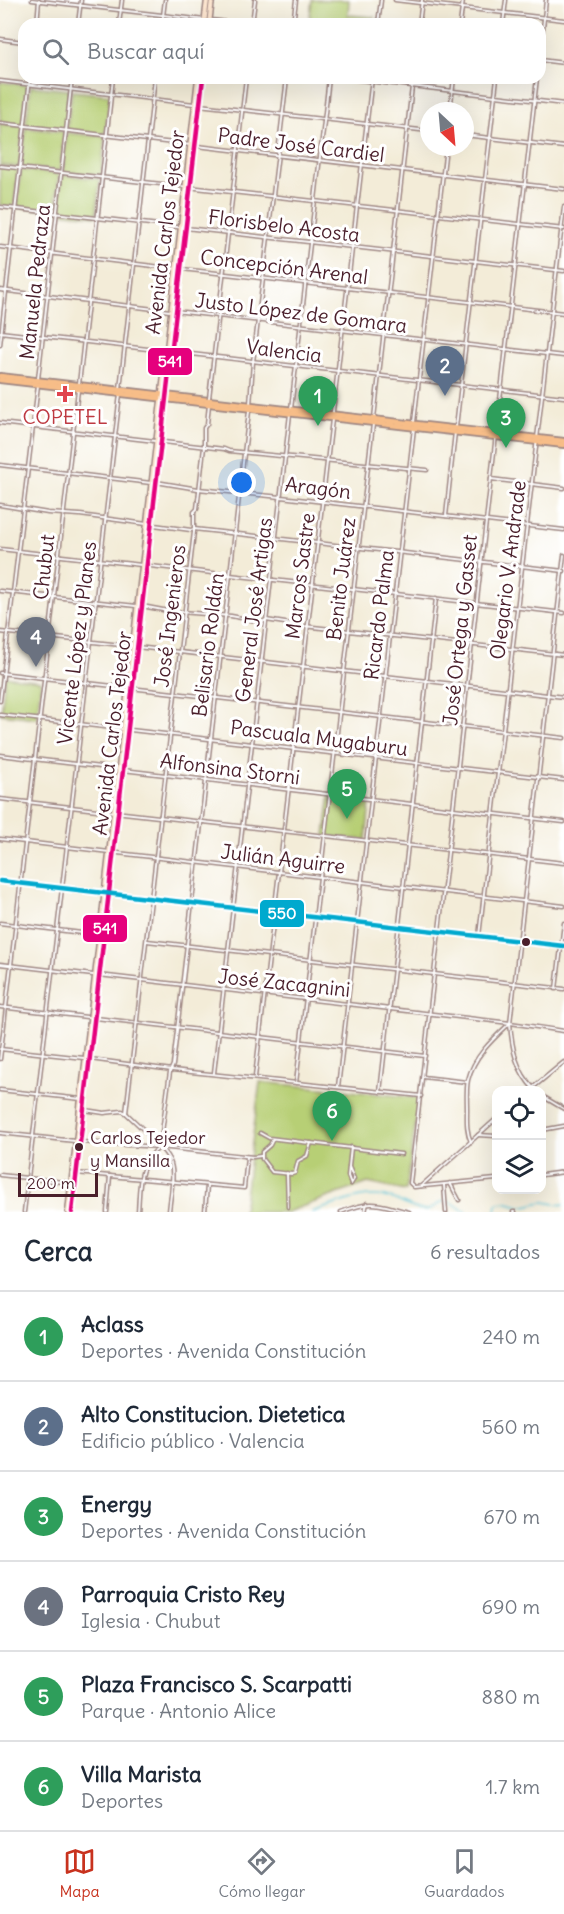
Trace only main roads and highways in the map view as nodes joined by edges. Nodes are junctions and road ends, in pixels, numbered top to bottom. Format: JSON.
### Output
{"nodes":[{"id":1,"x":207,"y":0,"type":"edge"},
{"id":2,"x":212,"y":0,"type":"edge"},
{"id":3,"x":207,"y":18,"type":"edge"},
{"id":4,"x":208,"y":18,"type":"edge"},
{"id":5,"x":198,"y":84,"type":"edge"},
{"id":6,"x":202,"y":84,"type":"edge"},
{"id":7,"x":197,"y":104,"type":"junction"},
{"id":8,"x":0,"y":378,"type":"edge"},
{"id":9,"x":164,"y":396,"type":"junction"},
{"id":10,"x":564,"y":443,"type":"edge"},
{"id":11,"x":0,"y":881,"type":"edge"},
{"id":12,"x":107,"y":893,"type":"junction"},
{"id":13,"x":563,"y":946,"type":"edge"},
{"id":14,"x":83,"y":1100,"type":"junction"},
{"id":15,"x":78,"y":1142,"type":"junction"},
{"id":16,"x":70,"y":1212,"type":"edge"}],
"edges":[{"from":1,"to":3,"type":"main road"},
{"from":2,"to":4,"type":"main road"},
{"from":5,"to":7,"type":"main road","name":"Avenida Carlos Tejedor"},
{"from":6,"to":7,"type":"main road","name":"Avenida Carlos Tejedor"},
{"from":7,"to":9,"type":"main road","name":"Avenida Carlos Tejedor"},
{"from":8,"to":9,"type":"main road"},
{"from":9,"to":10,"type":"main road"},
{"from":9,"to":12,"type":"main road","name":"Avenida Carlos Tejedor"},
{"from":11,"to":12,"type":"main road"},
{"from":12,"to":13,"type":"main road"},
{"from":12,"to":14,"type":"main road","name":"Avenida Carlos Tejedor"},
{"from":14,"to":15,"type":"main road","name":"Avenida Carlos Tejedor"},
{"from":14,"to":15,"type":"main road","name":"Avenida Carlos Tejedor"},
{"from":15,"to":16,"type":"main road","name":"Avenida Carlos Tejedor"}]}
